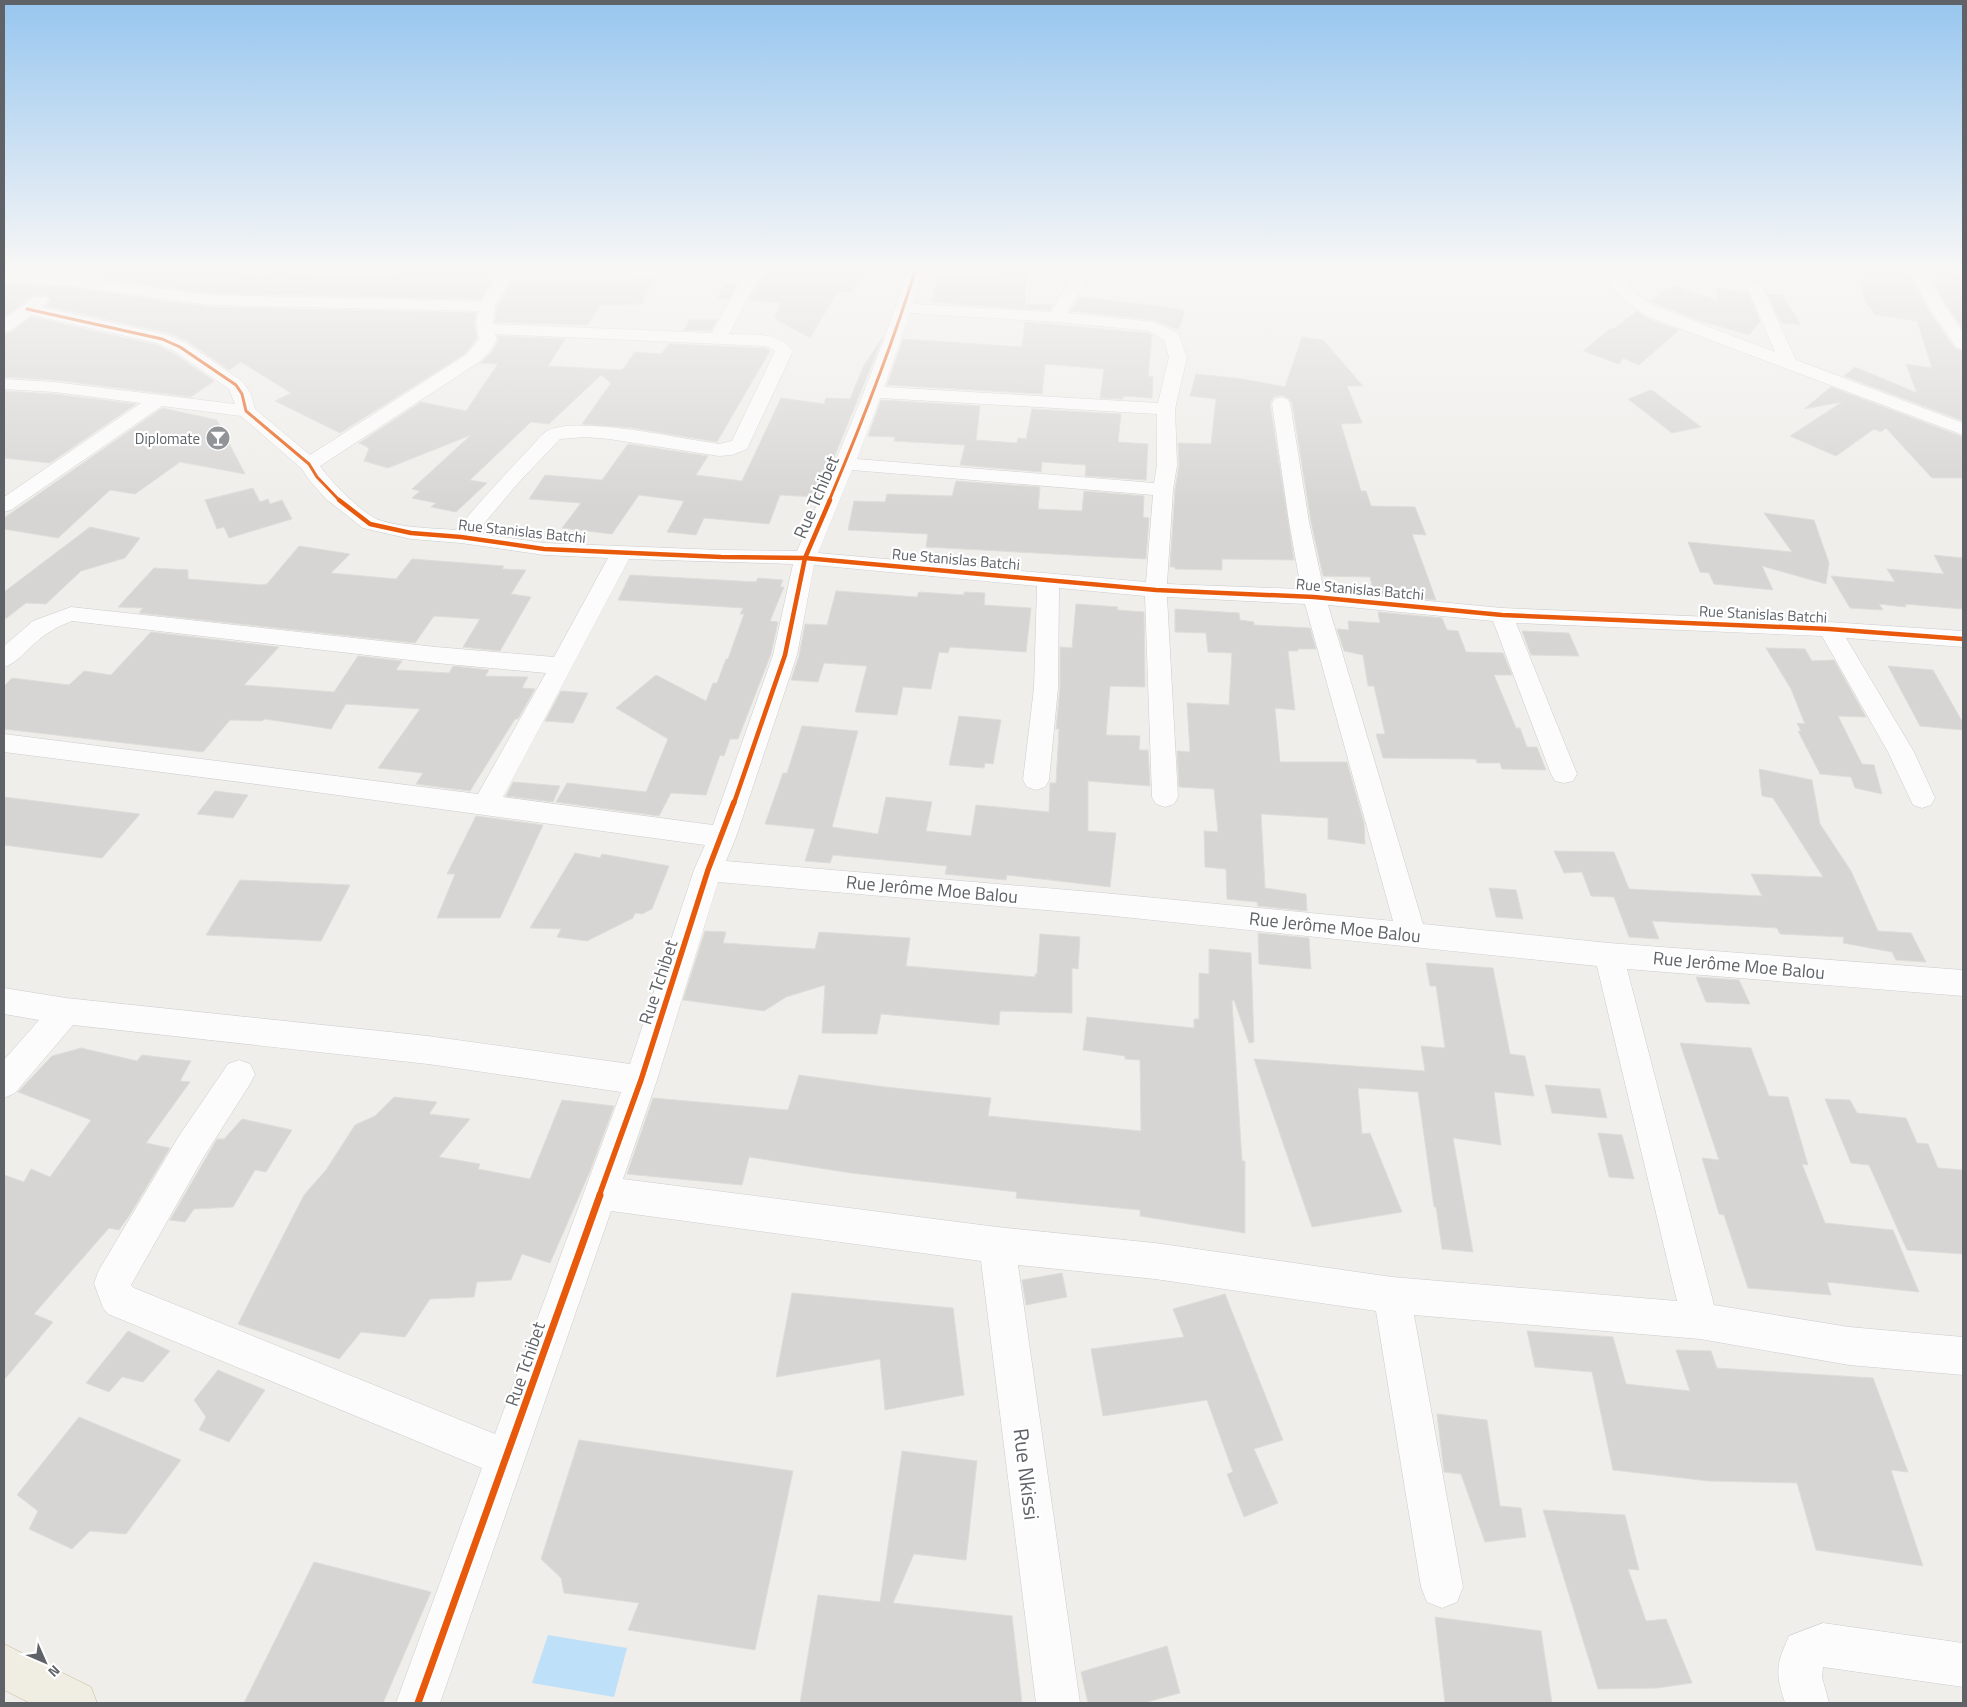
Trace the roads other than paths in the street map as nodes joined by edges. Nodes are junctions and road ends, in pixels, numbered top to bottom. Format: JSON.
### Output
{"nodes":[{"id":1,"x":180,"y":348,"type":"edge"},
{"id":2,"x":483,"y":348,"type":"edge"},
{"id":3,"x":782,"y":348,"type":"edge"},
{"id":4,"x":890,"y":348,"type":"edge"},
{"id":5,"x":1175,"y":348,"type":"edge"},
{"id":6,"x":1749,"y":348,"type":"edge"},
{"id":7,"x":1782,"y":348,"type":"edge"},
{"id":8,"x":1788,"y":362,"type":"junction"},
{"id":9,"x":4,"y":384,"type":"edge"},
{"id":10,"x":874,"y":392,"type":"junction"},
{"id":11,"x":160,"y":400,"type":"junction"},
{"id":12,"x":1281,"y":403,"type":"dead end"},
{"id":13,"x":1166,"y":409,"type":"junction"},
{"id":14,"x":246,"y":411,"type":"junction"},
{"id":15,"x":1963,"y":430,"type":"edge"},
{"id":16,"x":309,"y":464,"type":"junction"},
{"id":17,"x":846,"y":464,"type":"junction"},
{"id":18,"x":1163,"y":490,"type":"junction"},
{"id":19,"x":4,"y":506,"type":"edge"},
{"id":20,"x":461,"y":537,"type":"junction"},
{"id":21,"x":621,"y":553,"type":"junction"},
{"id":22,"x":805,"y":558,"type":"junction"},
{"id":23,"x":1048,"y":580,"type":"junction"},
{"id":24,"x":1156,"y":590,"type":"junction"},
{"id":25,"x":1314,"y":597,"type":"junction"},
{"id":26,"x":1502,"y":615,"type":"junction"},
{"id":27,"x":1829,"y":629,"type":"junction"},
{"id":28,"x":1963,"y":639,"type":"edge"},
{"id":29,"x":4,"y":659,"type":"edge"},
{"id":30,"x":562,"y":666,"type":"junction"},
{"id":31,"x":4,"y":743,"type":"edge"},
{"id":32,"x":1564,"y":774,"type":"dead end"},
{"id":33,"x":1036,"y":780,"type":"dead end"},
{"id":34,"x":1165,"y":797,"type":"dead end"},
{"id":35,"x":1922,"y":798,"type":"dead end"},
{"id":36,"x":486,"y":804,"type":"junction"},
{"id":37,"x":722,"y":836,"type":"junction"},
{"id":38,"x":708,"y":870,"type":"junction"},
{"id":39,"x":1410,"y":934,"type":"junction"},
{"id":40,"x":1609,"y":955,"type":"junction"},
{"id":41,"x":1963,"y":983,"type":"edge"},
{"id":42,"x":4,"y":1001,"type":"edge"},
{"id":43,"x":66,"y":1010,"type":"junction"},
{"id":44,"x":239,"y":1074,"type":"dead end"},
{"id":45,"x":641,"y":1080,"type":"junction"},
{"id":46,"x":4,"y":1083,"type":"edge"},
{"id":47,"x":600,"y":1193,"type":"junction"},
{"id":48,"x":997,"y":1245,"type":"junction"},
{"id":49,"x":1392,"y":1295,"type":"junction"},
{"id":50,"x":1700,"y":1321,"type":"junction"},
{"id":51,"x":1963,"y":1356,"type":"edge"},
{"id":52,"x":506,"y":1458,"type":"junction"},
{"id":53,"x":1442,"y":1587,"type":"dead end"},
{"id":54,"x":1963,"y":1665,"type":"edge"},
{"id":55,"x":4,"y":1666,"type":"edge"},
{"id":56,"x":75,"y":1703,"type":"edge"},
{"id":57,"x":418,"y":1703,"type":"edge"},
{"id":58,"x":1058,"y":1703,"type":"edge"},
{"id":59,"x":1807,"y":1703,"type":"edge"}],
"edges":[{"from":1,"to":14,"type":"street"},
{"from":2,"to":16,"type":"street"},
{"from":3,"to":20,"type":"street"},
{"from":4,"to":10,"type":"street","name":"Rue Tchibet"},
{"from":5,"to":13,"type":"street"},
{"from":6,"to":8,"type":"street"},
{"from":7,"to":8,"type":"street"},
{"from":8,"to":15,"type":"street"},
{"from":9,"to":11,"type":"street"},
{"from":10,"to":13,"type":"street"},
{"from":10,"to":17,"type":"street","name":"Rue Tchibet"},
{"from":11,"to":14,"type":"street"},
{"from":11,"to":19,"type":"street"},
{"from":12,"to":25,"type":"street"},
{"from":13,"to":18,"type":"street"},
{"from":14,"to":16,"type":"street","name":"Rue Stanislas Batchi"},
{"from":16,"to":20,"type":"street","name":"Rue Stanislas Batchi"},
{"from":17,"to":18,"type":"street"},
{"from":17,"to":22,"type":"street","name":"Rue Tchibet"},
{"from":18,"to":24,"type":"street"},
{"from":20,"to":21,"type":"street","name":"Rue Stanislas Batchi"},
{"from":21,"to":22,"type":"street","name":"Rue Stanislas Batchi"},
{"from":21,"to":30,"type":"street"},
{"from":22,"to":23,"type":"street","name":"Rue Stanislas Batchi"},
{"from":22,"to":37,"type":"street","name":"Rue Tchibet"},
{"from":23,"to":24,"type":"street","name":"Rue Stanislas Batchi"},
{"from":23,"to":33,"type":"street"},
{"from":24,"to":25,"type":"street","name":"Rue Stanislas Batchi"},
{"from":24,"to":34,"type":"street"},
{"from":25,"to":26,"type":"street","name":"Rue Stanislas Batchi"},
{"from":25,"to":39,"type":"street"},
{"from":26,"to":27,"type":"street","name":"Rue Stanislas Batchi"},
{"from":26,"to":32,"type":"street"},
{"from":27,"to":28,"type":"street","name":"Rue Stanislas Batchi"},
{"from":27,"to":35,"type":"street"},
{"from":29,"to":30,"type":"street"},
{"from":30,"to":36,"type":"street"},
{"from":31,"to":36,"type":"street"},
{"from":36,"to":37,"type":"street"},
{"from":37,"to":38,"type":"street","name":"Rue Tchibet"},
{"from":38,"to":39,"type":"street","name":"Rue Jerôme Moe Balou"},
{"from":38,"to":45,"type":"street","name":"Rue Tchibet"},
{"from":39,"to":40,"type":"street","name":"Rue Jerôme Moe Balou"},
{"from":40,"to":41,"type":"street","name":"Rue Jerôme Moe Balou"},
{"from":40,"to":50,"type":"street"},
{"from":42,"to":43,"type":"street"},
{"from":43,"to":45,"type":"street"},
{"from":43,"to":46,"type":"street"},
{"from":44,"to":52,"type":"street"},
{"from":45,"to":47,"type":"street","name":"Rue Tchibet"},
{"from":47,"to":48,"type":"street"},
{"from":47,"to":52,"type":"street","name":"Rue Tchibet"},
{"from":48,"to":49,"type":"street"},
{"from":48,"to":58,"type":"street","name":"Rue Nkissi"},
{"from":49,"to":50,"type":"street"},
{"from":49,"to":53,"type":"street"},
{"from":50,"to":51,"type":"street"},
{"from":52,"to":57,"type":"street","name":"Rue Tchibet"},
{"from":54,"to":59,"type":"street"},
{"from":55,"to":56,"type":"highway"}]}
